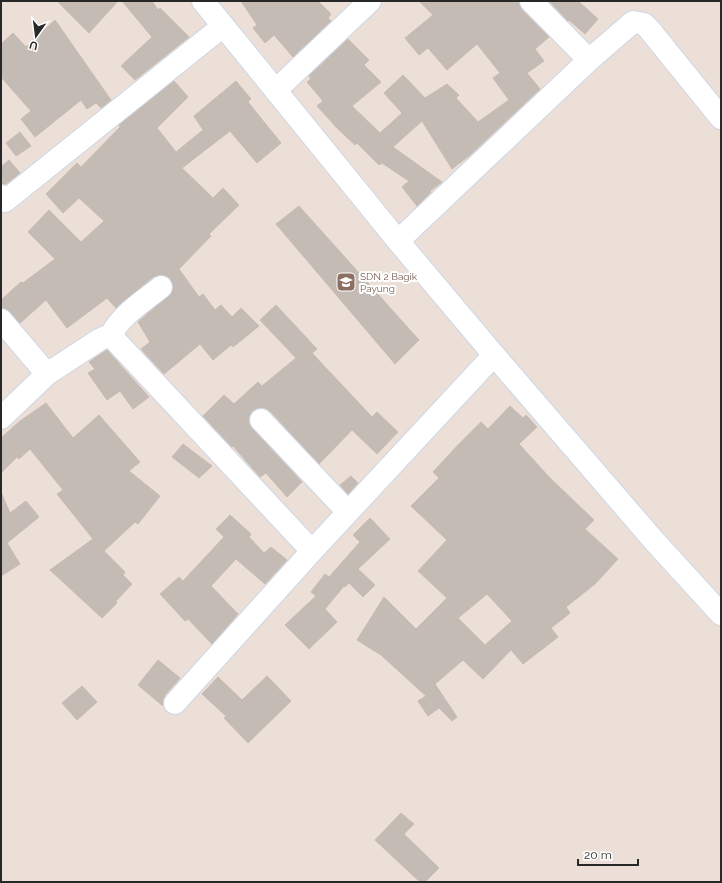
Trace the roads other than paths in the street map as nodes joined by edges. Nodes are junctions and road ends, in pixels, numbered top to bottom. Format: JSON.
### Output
{"nodes":[{"id":1,"x":203,"y":1,"type":"edge"},
{"id":2,"x":370,"y":1,"type":"edge"},
{"id":3,"x":531,"y":1,"type":"edge"},
{"id":4,"x":223,"y":26,"type":"junction"},
{"id":5,"x":589,"y":60,"type":"junction"},
{"id":6,"x":276,"y":90,"type":"junction"},
{"id":7,"x":721,"y":118,"type":"edge"},
{"id":8,"x":2,"y":201,"type":"edge"},
{"id":9,"x":398,"y":241,"type":"junction"},
{"id":10,"x":161,"y":287,"type":"dead end"},
{"id":11,"x":1,"y":320,"type":"edge"},
{"id":12,"x":110,"y":337,"type":"junction"},
{"id":13,"x":494,"y":355,"type":"junction"},
{"id":14,"x":47,"y":374,"type":"junction"},
{"id":15,"x":1,"y":418,"type":"edge"},
{"id":16,"x":261,"y":420,"type":"dead end"},
{"id":17,"x":348,"y":512,"type":"junction"},
{"id":18,"x":312,"y":551,"type":"junction"},
{"id":19,"x":721,"y":614,"type":"edge"},
{"id":20,"x":175,"y":703,"type":"dead end"}],
"edges":[{"from":1,"to":4,"type":"street"},
{"from":2,"to":6,"type":"street"},
{"from":3,"to":5,"type":"street"},
{"from":4,"to":6,"type":"street"},
{"from":4,"to":8,"type":"street"},
{"from":5,"to":7,"type":"street"},
{"from":5,"to":9,"type":"street"},
{"from":6,"to":9,"type":"street"},
{"from":9,"to":13,"type":"street"},
{"from":10,"to":12,"type":"street"},
{"from":11,"to":14,"type":"street"},
{"from":12,"to":14,"type":"street"},
{"from":12,"to":18,"type":"street"},
{"from":13,"to":17,"type":"street"},
{"from":13,"to":19,"type":"street"},
{"from":14,"to":15,"type":"street"},
{"from":16,"to":17,"type":"street"},
{"from":17,"to":18,"type":"street"},
{"from":18,"to":20,"type":"street"}]}
